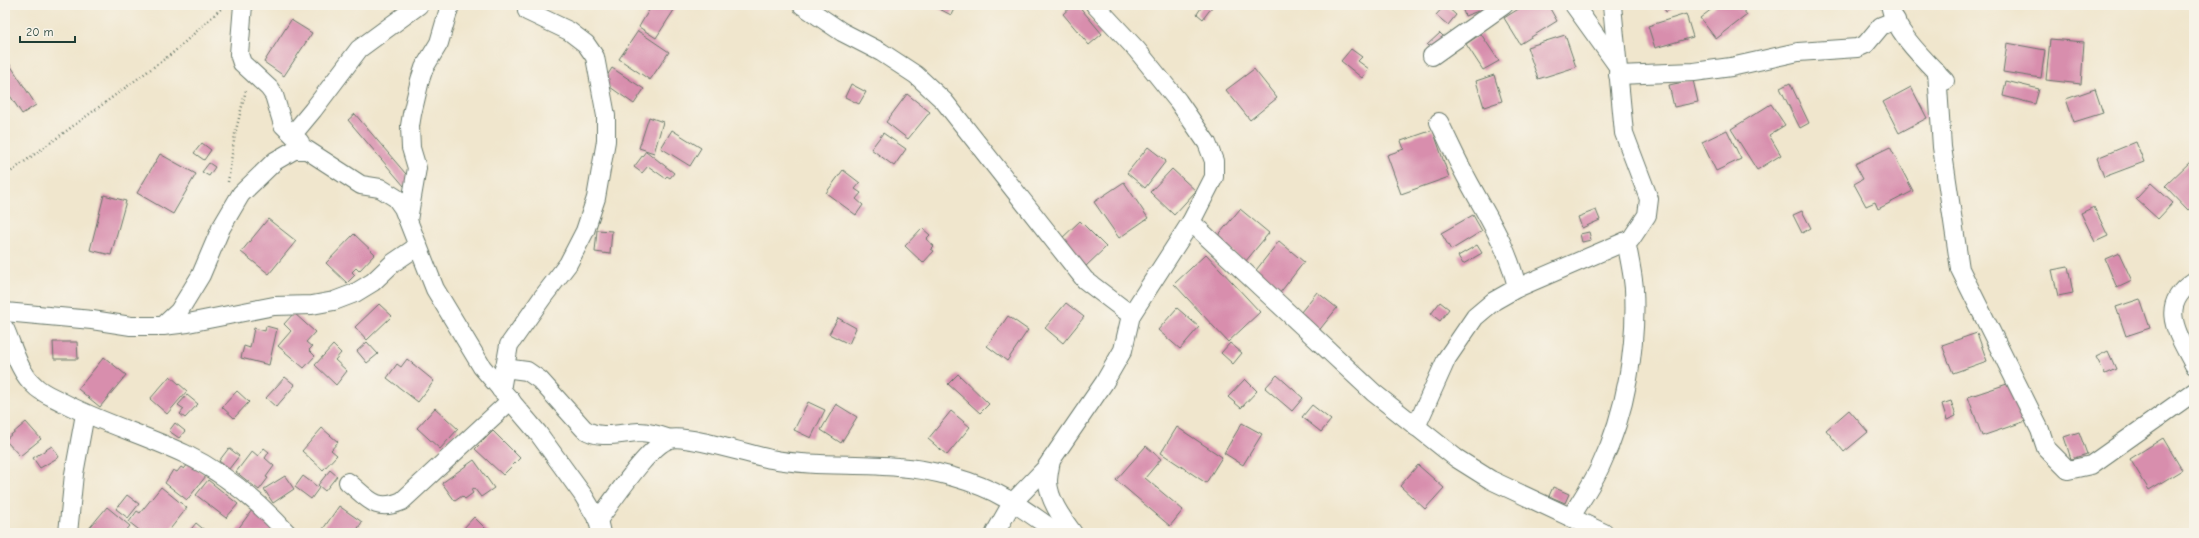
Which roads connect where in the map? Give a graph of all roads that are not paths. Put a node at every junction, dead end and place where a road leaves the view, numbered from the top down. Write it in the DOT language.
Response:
graph roads {
  1 [pos="243,5"];
  2 [pos="419,5"];
  3 [pos="450,5"];
  4 [pos="802,5"];
  5 [pos="1095,5"];
  6 [pos="1504,5"];
  7 [pos="1574,5"];
  8 [pos="1612,5"];
  9 [pos="527,11"];
  10 [pos="1893,12"];
  11 [pos="1432,56"];
  12 [pos="1617,70"];
  13 [pos="1439,122"];
  14 [pos="293,134"];
  15 [pos="307,150"];
  16 [pos="408,220"];
  17 [pos="1191,222"];
  18 [pos="1626,241"];
  19 [pos="418,246"];
  20 [pos="2194,281"];
  21 [pos="1518,288"];
  22 [pos="5,312"];
  23 [pos="1131,315"];
  24 [pos="163,326"];
  25 [pos="5,329"];
  26 [pos="2194,365"];
  27 [pos="504,368"];
  28 [pos="2194,392"];
  29 [pos="506,395"];
  30 [pos="86,414"];
  31 [pos="1416,427"];
  32 [pos="670,439"];
  33 [pos="1052,458"];
  34 [pos="348,482"];
  35 [pos="1012,503"];
  36 [pos="1570,517"];
  37 [pos="600,526"];
  38 [pos="68,533"];
  39 [pos="287,533"];
  40 [pos="995,533"];
  41 [pos="1058,533"];
  42 [pos="1073,533"];
  43 [pos="1604,533"];
  1 -- 14 [label="street"];
  2 -- 14 [label="street"];
  3 -- 16 [label="street"];
  4 -- 23 [label="street"];
  5 -- 17 [label="street"];
  6 -- 11 [label="street"];
  7 -- 12 [label="street"];
  8 -- 12 [label="street"];
  9 -- 27 [label="street"];
  10 -- 12 [label="street"];
  10 -- 28 [label="street"];
  12 -- 18 [label="street"];
  13 -- 21 [label="street"];
  14 -- 15 [label="street"];
  15 -- 16 [label="street"];
  15 -- 24 [label="street"];
  16 -- 19 [label="street"];
  17 -- 23 [label="street"];
  17 -- 31 [label="street"];
  18 -- 21 [label="street"];
  18 -- 36 [label="street"];
  19 -- 24 [label="street"];
  19 -- 29 [label="street"];
  20 -- 26 [label="street"];
  21 -- 31 [label="street"];
  22 -- 24 [label="street"];
  23 -- 33 [label="street"];
  25 -- 30 [label="street"];
  27 -- 29 [label="street"];
  27 -- 32 [label="street"];
  29 -- 34 [label="street"];
  29 -- 37 [label="street"];
  30 -- 38 [label="street"];
  30 -- 39 [label="street"];
  31 -- 36 [label="street"];
  32 -- 35 [label="street"];
  32 -- 37 [label="street"];
  33 -- 35 [label="street"];
  33 -- 42 [label="street"];
  35 -- 40 [label="street"];
  35 -- 41 [label="street"];
  36 -- 43 [label="street"];
}
